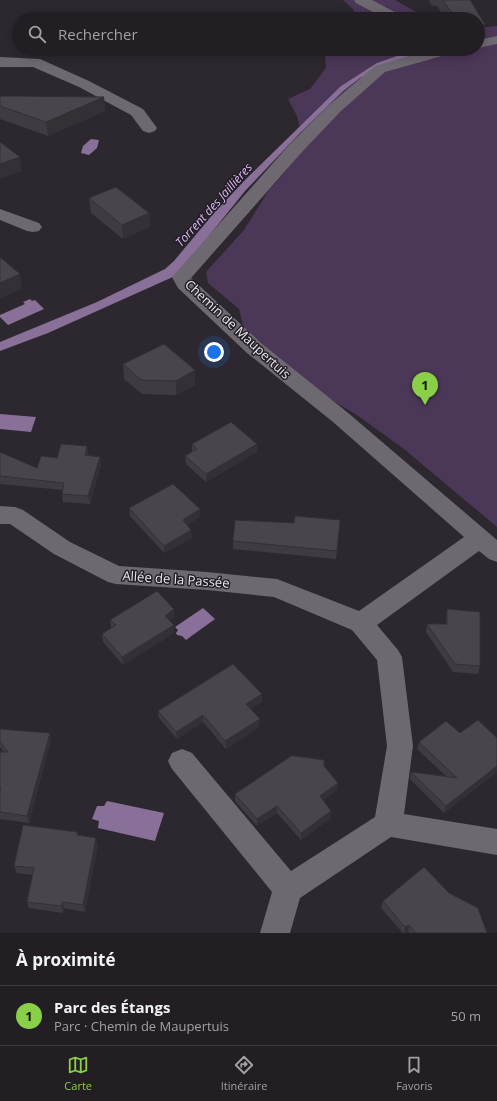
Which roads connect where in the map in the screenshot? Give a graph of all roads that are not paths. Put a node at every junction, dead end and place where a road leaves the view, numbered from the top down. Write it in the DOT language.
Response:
graph roads {
  1 [pos="361,0"];
  2 [pos="384,12"];
  3 [pos="497,40"];
  4 [pos="485,43"];
  5 [pos="426,56"];
  6 [pos="0,62"];
  7 [pos="149,128"];
  8 [pos="0,214"];
  9 [pos="33,227"];
  10 [pos="0,515"];
  11 [pos="489,546"];
  12 [pos="361,623"];
  13 [pos="182,761"];
  14 [pos="388,824"];
  15 [pos="497,842"];
  16 [pos="288,889"];
  17 [pos="276,933"];
  1 -- 2 [label="street"];
  3 -- 4 [label="street"];
  5 -- 11 [label="street, Chemin de Maupertuis"];
  6 -- 7 [label="street"];
  8 -- 9 [label="street"];
  10 -- 12 [label="street, Allée de la Passée"];
  11 -- 12 [label="street"];
  12 -- 14 [label="street, Allée de la Passée"];
  13 -- 16 [label="street"];
  14 -- 15 [label="street"];
  14 -- 16 [label="street"];
  16 -- 17 [label="street"];
}
